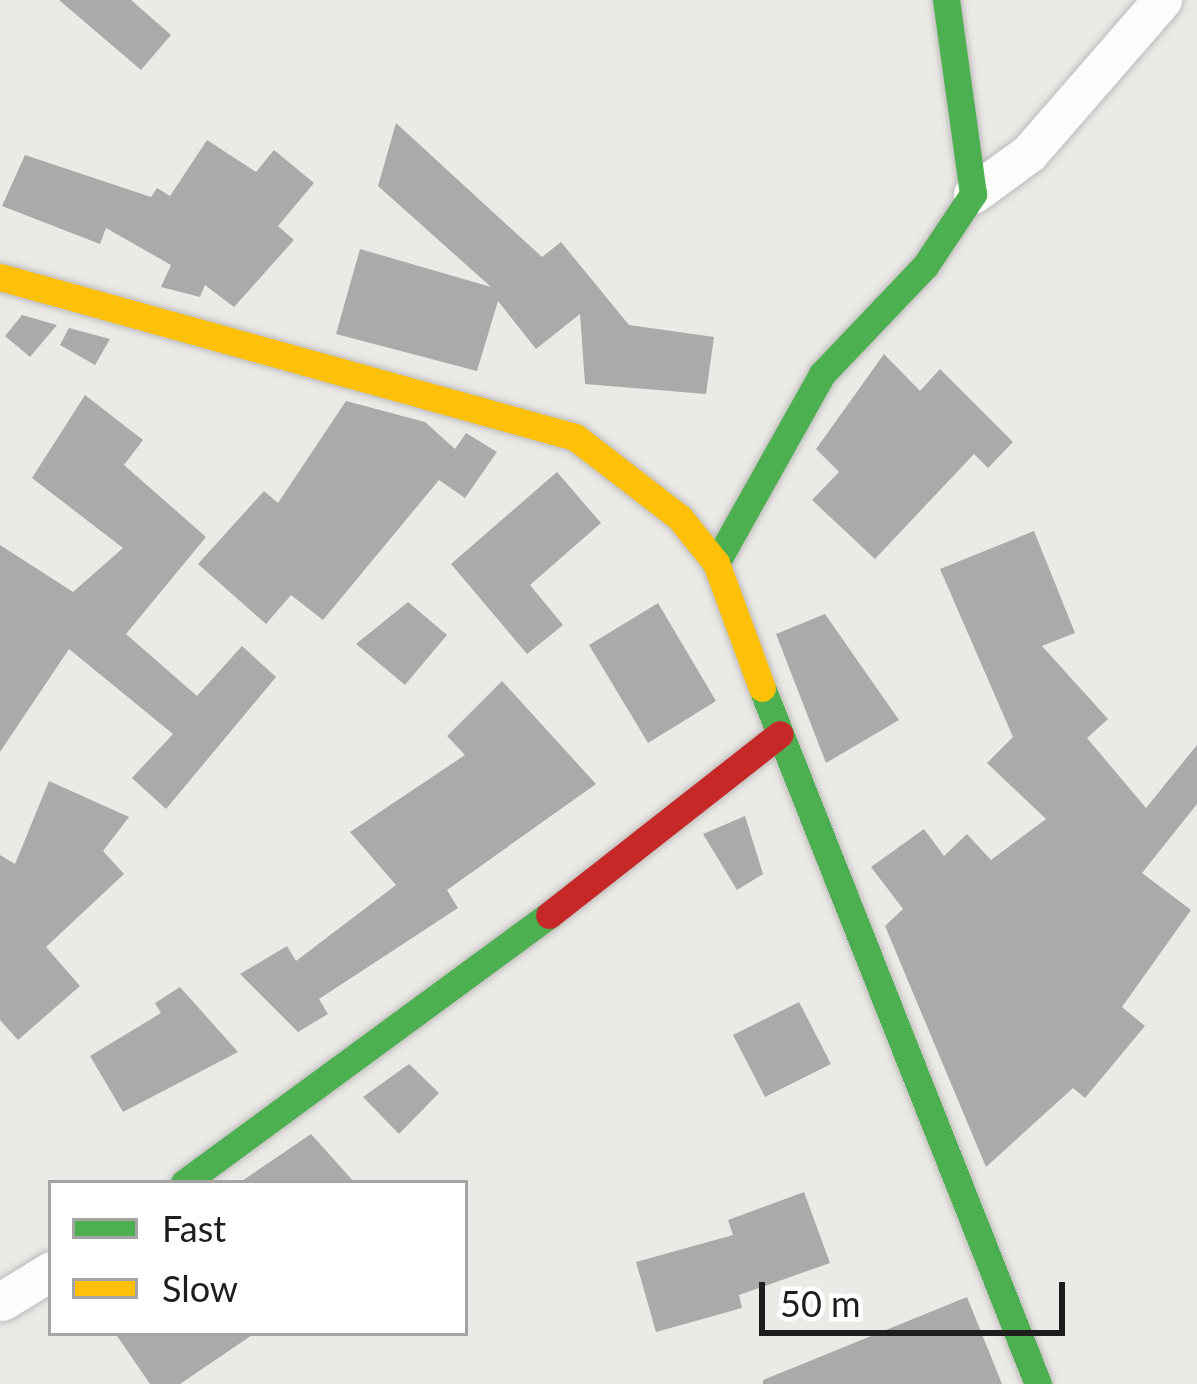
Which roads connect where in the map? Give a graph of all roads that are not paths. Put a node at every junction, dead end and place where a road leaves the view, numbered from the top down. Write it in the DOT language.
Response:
graph roads {
  1 [pos="946,0"];
  2 [pos="1162,0"];
  3 [pos="973,194"];
  4 [pos="0,277"];
  5 [pos="716,563"];
  6 [pos="781,734"];
  7 [pos="188,1180"];
  8 [pos="48,1273"];
  9 [pos="2,1301"];
  10 [pos="1038,1384"];
  1 -- 3 [label="street"];
  2 -- 3 [label="street"];
  3 -- 5 [label="street"];
  4 -- 5 [label="street"];
  5 -- 6 [label="street"];
  6 -- 7 [label="street"];
  6 -- 10 [label="street"];
  8 -- 9 [label="street"];
}
